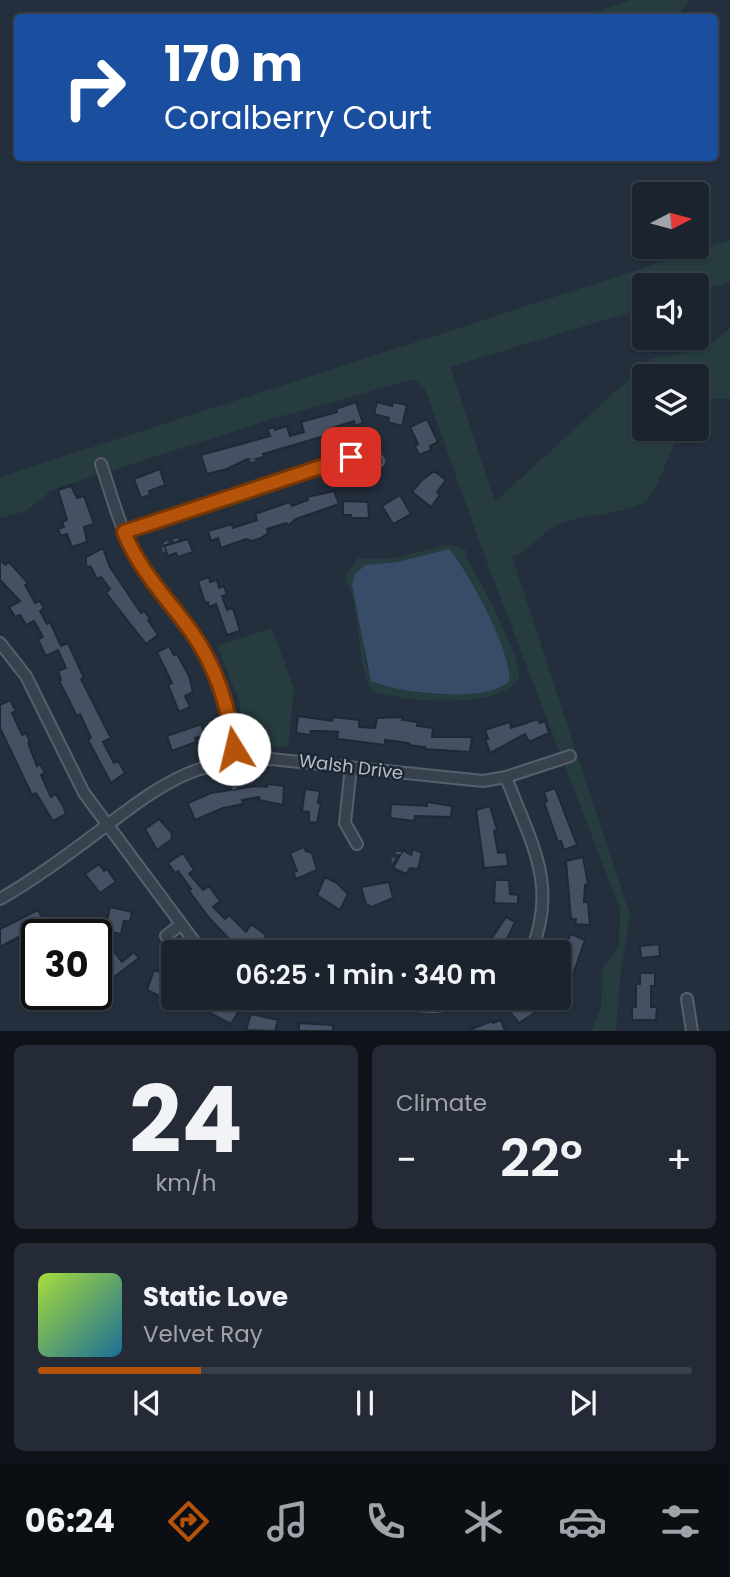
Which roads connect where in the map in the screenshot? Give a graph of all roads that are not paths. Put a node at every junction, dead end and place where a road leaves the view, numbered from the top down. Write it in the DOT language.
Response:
graph roads {
  1 [pos="378,461"];
  2 [pos="101,464"];
  3 [pos="124,532"];
  4 [pos="0,643"];
  5 [pos="570,756"];
  6 [pos="235,761"];
  7 [pos="351,767"];
  8 [pos="506,777"];
  9 [pos="107,825"];
  10 [pos="357,844"];
  11 [pos="0,899"];
  12 [pos="180,925"];
  13 [pos="166,936"];
  14 [pos="192,940"];
  15 [pos="535,940"];
  16 [pos="687,999"];
  17 [pos="692,1031"];
  1 -- 3 [label="street"];
  2 -- 3 [label="street"];
  3 -- 6 [label="street"];
  4 -- 9 [label="street"];
  5 -- 8 [label="street, Walsh Drive"];
  6 -- 7 [label="street, Walsh Drive"];
  6 -- 9 [label="street, Walsh Drive"];
  7 -- 8 [label="street, Walsh Drive"];
  7 -- 10 [label="street"];
  8 -- 15 [label="street"];
  9 -- 11 [label="street, Walsh Drive"];
  9 -- 12 [label="street"];
  12 -- 13 [label="street"];
  12 -- 14 [label="street"];
  16 -- 17 [label="street"];
}
